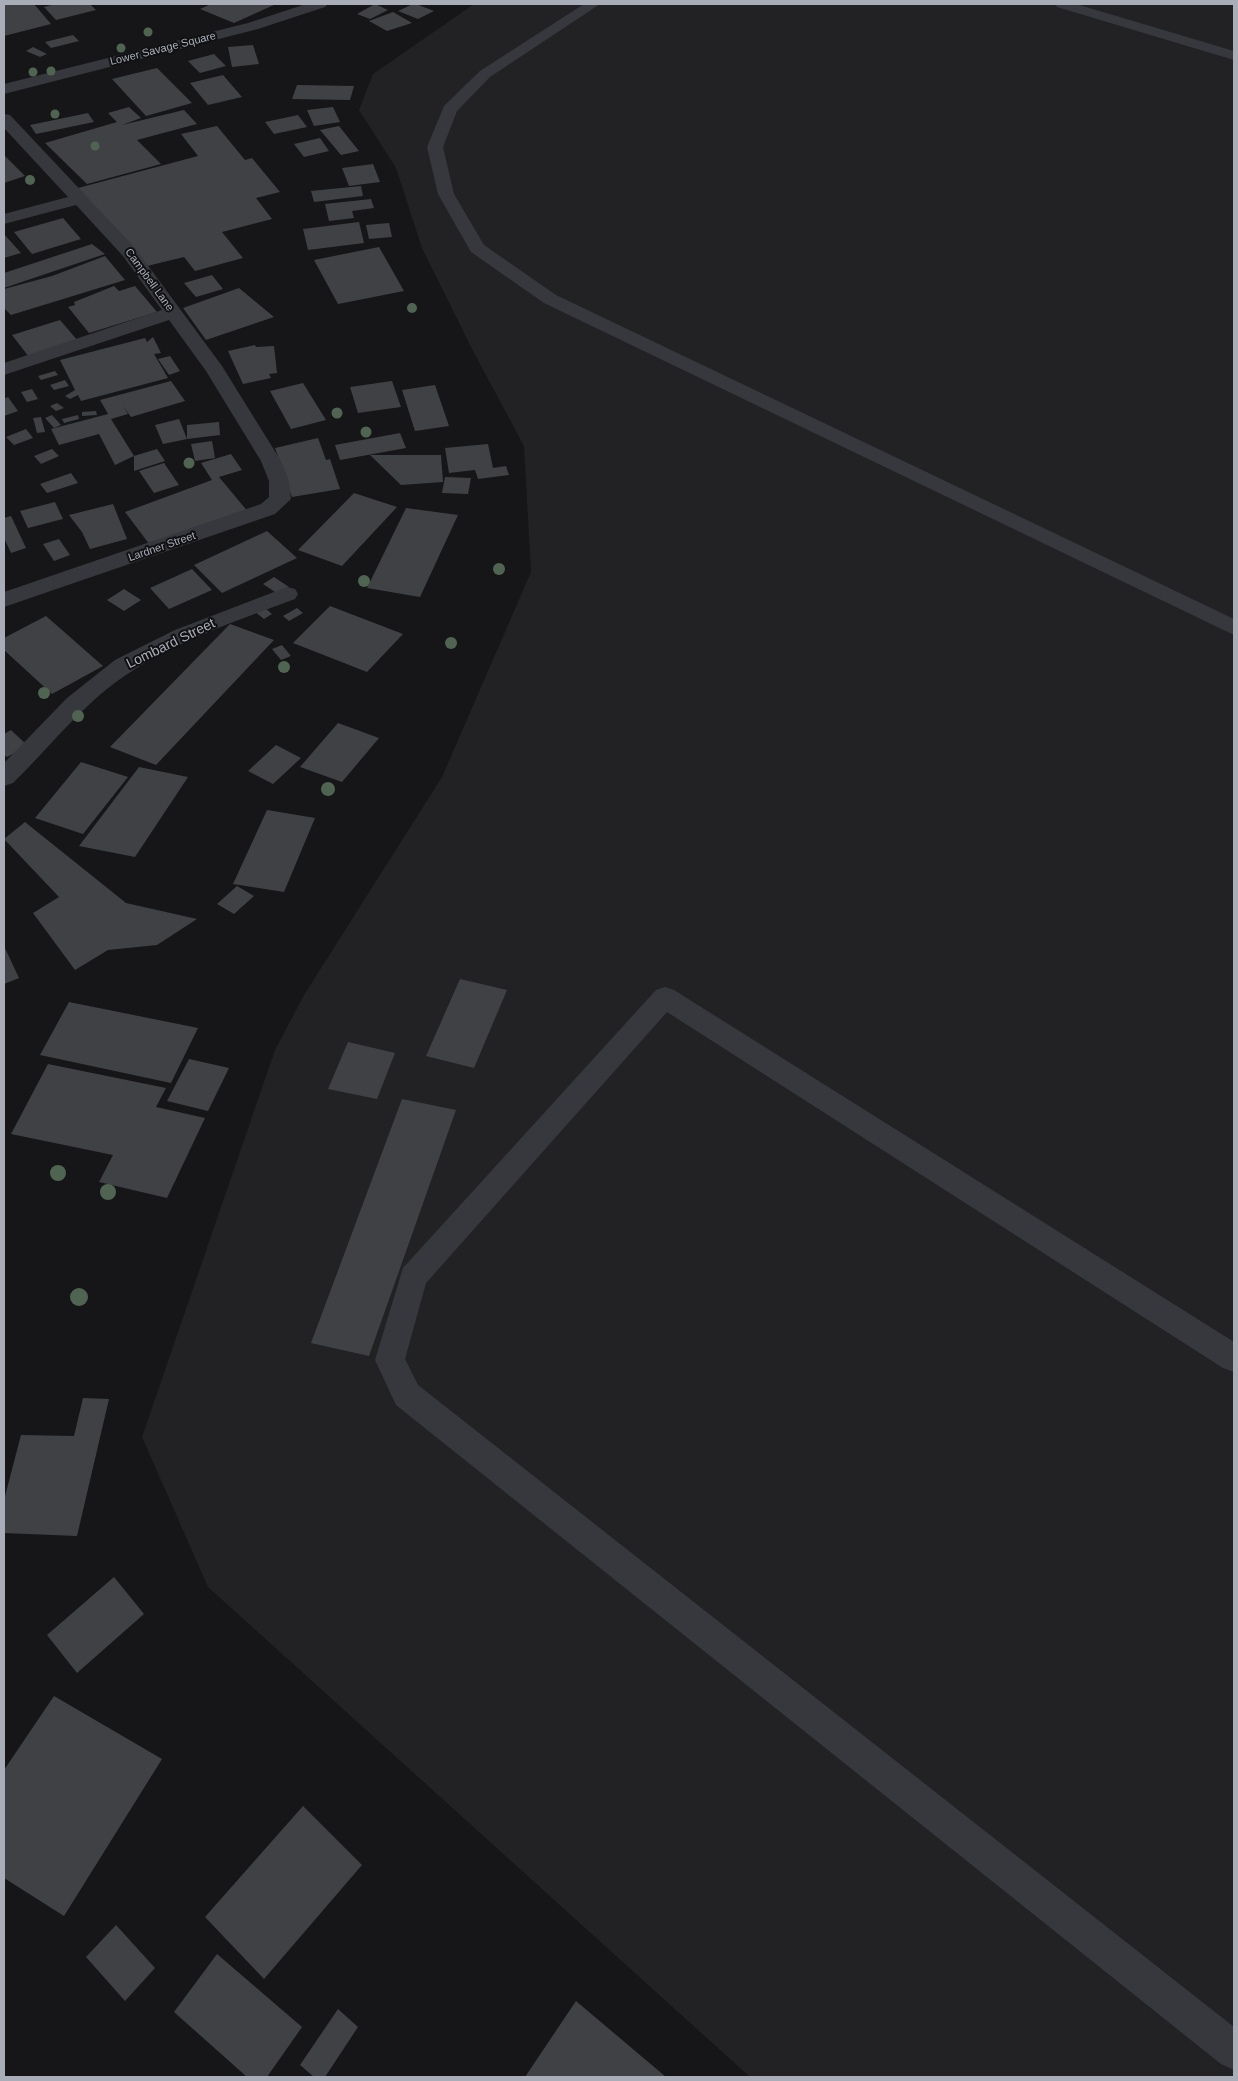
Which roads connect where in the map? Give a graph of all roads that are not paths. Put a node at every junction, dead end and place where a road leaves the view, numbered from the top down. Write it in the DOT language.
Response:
graph roads {
  1 [pos="320,4"];
  2 [pos="593,4"];
  3 [pos="1062,4"];
  4 [pos="1234,56"];
  5 [pos="4,89"];
  6 [pos="4,118"];
  7 [pos="80,199"];
  8 [pos="4,220"];
  9 [pos="173,313"];
  10 [pos="4,369"];
  11 [pos="271,461"];
  12 [pos="287,594"];
  13 [pos="4,600"];
  14 [pos="1234,628"];
  15 [pos="4,777"];
  16 [pos="1234,1358"];
  17 [pos="1234,2050"];
  1 -- 5 [label="street, Lower Savage Square"];
  2 -- 14 [label="lane"];
  3 -- 4 [label="lane"];
  6 -- 7 [label="street, Campbell Lane"];
  7 -- 8 [label="street"];
  7 -- 9 [label="street, Campbell Lane"];
  9 -- 10 [label="street"];
  9 -- 11 [label="street, Campbell Lane"];
  11 -- 13 [label="street, Lardner Street"];
  12 -- 15 [label="street, Lombard Street"];
  16 -- 17 [label="lane"];
}
